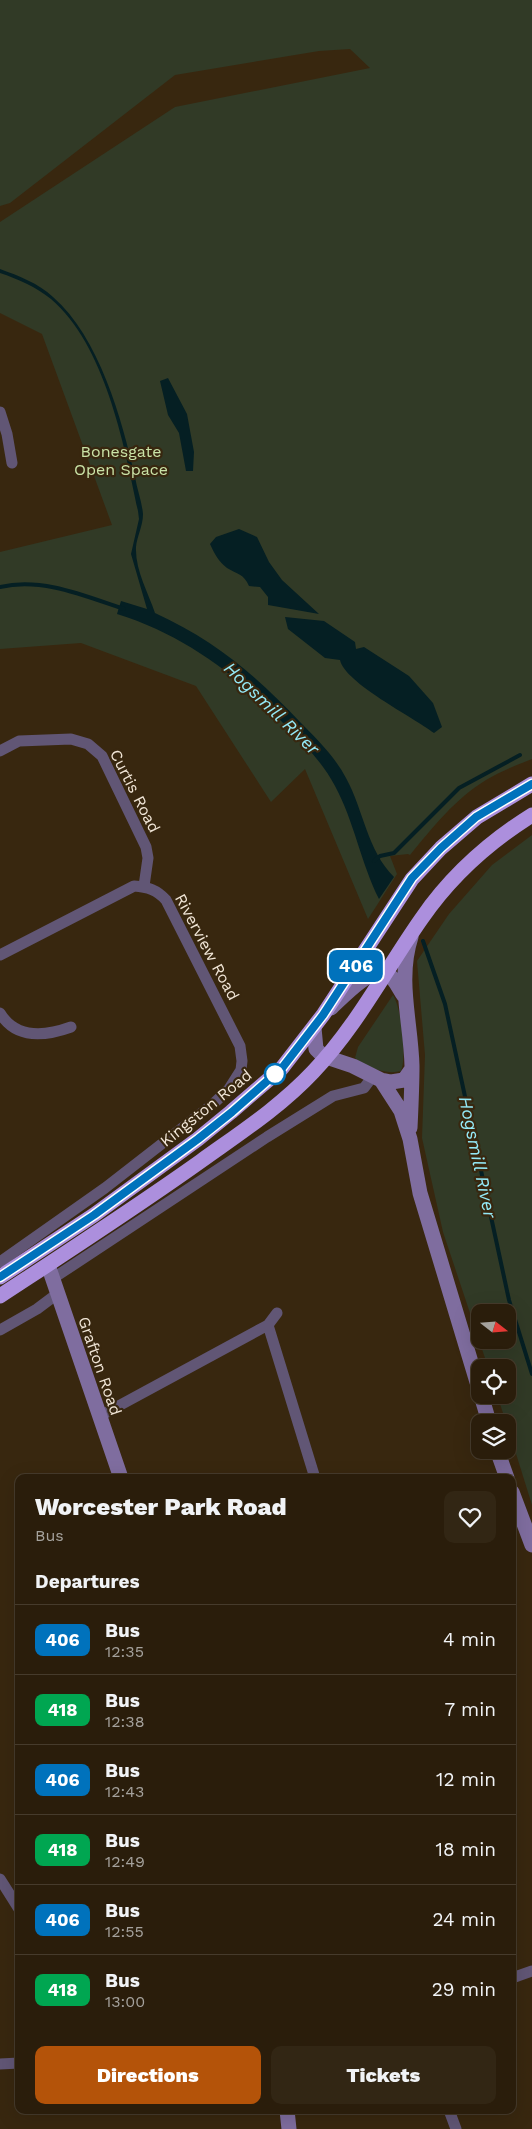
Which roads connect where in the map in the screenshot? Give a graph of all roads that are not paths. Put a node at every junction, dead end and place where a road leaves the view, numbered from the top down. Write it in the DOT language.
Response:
graph roads {
  1 [pos="0,412"];
  2 [pos="12,464"];
  3 [pos="0,750"];
  4 [pos="532,784"];
  5 [pos="532,815"];
  6 [pos="144,886"];
  7 [pos="412,933"];
  8 [pos="0,955"];
  9 [pos="387,974"];
  10 [pos="404,997"];
  11 [pos="0,1013"];
  12 [pos="323,1015"];
  13 [pos="71,1027"];
  14 [pos="314,1028"];
  15 [pos="326,1057"];
  16 [pos="411,1070"];
  17 [pos="377,1078"];
  18 [pos="410,1139"];
  19 [pos="0,1262"];
  20 [pos="50,1272"];
  21 [pos="0,1277"];
  22 [pos="57,1294"];
  23 [pos="0,1296"];
  24 [pos="277,1313"];
  25 [pos="268,1325"];
  26 [pos="0,1330"];
  27 [pos="471,1364"];
  28 [pos="100,1416"];
  29 [pos="500,1459"];
  30 [pos="120,1474"];
  31 [pos="314,1474"];
  32 [pos="506,1474"];
  33 [pos="516,1503"];
  34 [pos="532,1545"];
  35 [pos="0,1879"];
  36 [pos="15,1903"];
  37 [pos="532,1971"];
  38 [pos="516,1977"];
  39 [pos="15,2063"];
  40 [pos="0,2064"];
  41 [pos="287,2114"];
  42 [pos="450,2114"];
  43 [pos="289,2129"];
  44 [pos="456,2129"];
  1 -- 2 [label="street"];
  3 -- 6 [label="street, Curtis Road"];
  4 -- 12 [label="highway, Kingston Road"];
  5 -- 7 [label="highway"];
  6 -- 8 [label="street"];
  6 -- 19 [label="street, Riverview Road"];
  7 -- 9 [label="highway"];
  7 -- 10 [label="main road"];
  9 -- 10 [label="main road"];
  9 -- 12 [label="main road"];
  9 -- 15 [label="highway"];
  10 -- 16 [label="main road"];
  11 -- 13 [label="street"];
  12 -- 14 [label="highway, Kingston Road"];
  14 -- 15 [label="main road"];
  14 -- 21 [label="highway, Kingston Road"];
  15 -- 17 [label="main road"];
  15 -- 20 [label="highway"];
  16 -- 17 [label="main road"];
  16 -- 18 [label="main road"];
  17 -- 18 [label="main road"];
  17 -- 20 [label="street"];
  18 -- 27 [label="main road"];
  20 -- 22 [label="main road, Grafton Road"];
  20 -- 23 [label="highway"];
  22 -- 26 [label="street"];
  22 -- 28 [label="main road, Grafton Road"];
  24 -- 25 [label="street"];
  25 -- 28 [label="street"];
  25 -- 31 [label="street"];
  28 -- 30 [label="main road, Grafton Road"];
  29 -- 32 [label="main road"];
  33 -- 34 [label="main road"];
  35 -- 36 [label="street"];
  37 -- 38 [label="street"];
  39 -- 40 [label="street"];
  41 -- 43 [label="main road"];
  42 -- 44 [label="street"];
}
